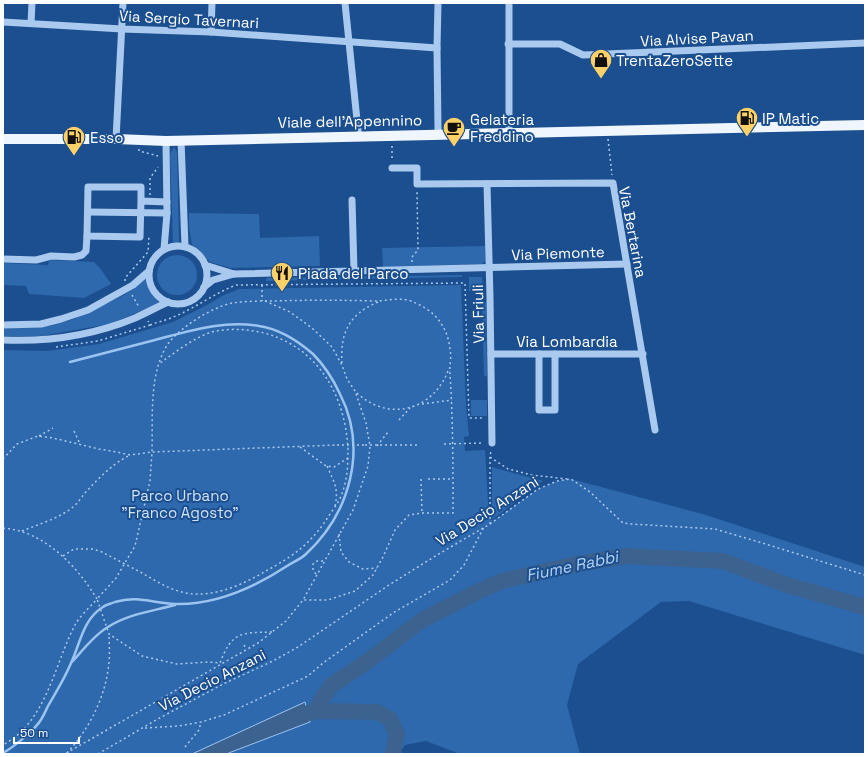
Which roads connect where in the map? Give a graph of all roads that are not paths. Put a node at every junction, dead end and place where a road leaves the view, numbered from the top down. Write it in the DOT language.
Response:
graph roads {
  1 [pos="32,3"];
  2 [pos="123,3"];
  3 [pos="212,3"];
  4 [pos="345,3"];
  5 [pos="438,3"];
  6 [pos="509,3"];
  7 [pos="3,22"];
  8 [pos="31,23"];
  9 [pos="122,30"];
  10 [pos="211,32"];
  11 [pos="349,42"];
  12 [pos="865,43"];
  13 [pos="508,44"];
  14 [pos="437,48"];
  15 [pos="865,125"];
  16 [pos="509,133"];
  17 [pos="437,134"];
  18 [pos="358,136"];
  19 [pos="3,139"];
  20 [pos="116,139"];
  21 [pos="181,140"];
  22 [pos="166,141"];
  23 [pos="392,168"];
  24 [pos="487,184"];
  25 [pos="352,200"];
  26 [pos="141,201"];
  27 [pos="167,202"];
  28 [pos="88,212"];
  29 [pos="167,213"];
  30 [pos="141,214"];
  31 [pos="87,236"];
  32 [pos="185,246"];
  33 [pos="164,249"];
  34 [pos="3,259"];
  35 [pos="627,264"];
  36 [pos="205,265"];
  37 [pos="490,268"];
  38 [pos="149,271"];
  39 [pos="354,271"];
  40 [pos="234,274"];
  41 [pos="204,287"];
  42 [pos="168,302"];
  43 [pos="3,325"];
  44 [pos="3,340"];
  45 [pos="491,354"];
  46 [pos="539,354"];
  47 [pos="555,354"];
  48 [pos="643,354"];
  49 [pos="655,430"];
  50 [pos="492,443"];
  1 -- 8 [label="street"];
  2 -- 9 [label="street"];
  3 -- 10 [label="street"];
  4 -- 11 [label="street"];
  5 -- 14 [label="street"];
  6 -- 13 [label="street"];
  7 -- 8 [label="street, Via Sergio Tavernari"];
  8 -- 9 [label="street, Via Sergio Tavernari"];
  9 -- 10 [label="street, Via Sergio Tavernari"];
  9 -- 20 [label="street"];
  10 -- 11 [label="street, Via Sergio Tavernari"];
  11 -- 14 [label="street, Via Sergio Tavernari"];
  11 -- 18 [label="street"];
  12 -- 13 [label="street, Via Alvise Pavan"];
  13 -- 16 [label="street"];
  14 -- 17 [label="street"];
  15 -- 16 [label="main road, Viale dell'Appennino"];
  16 -- 17 [label="main road, Viale dell'Appennino"];
  17 -- 18 [label="main road, Viale dell'Appennino"];
  18 -- 21 [label="main road, Viale dell'Appennino"];
  19 -- 20 [label="main road, Viale dell'Appennino"];
  20 -- 22 [label="main road, Viale dell'Appennino"];
  21 -- 22 [label="main road, Viale dell'Appennino"];
  21 -- 32 [label="street"];
  22 -- 27 [label="street"];
  23 -- 24 [label="street, Via Bertarina"];
  24 -- 35 [label="street, Via Bertarina"];
  24 -- 37 [label="street, Via Friuli"];
  25 -- 39 [label="street"];
  26 -- 27 [label="street"];
  26 -- 28 [label="street"];
  26 -- 30 [label="street"];
  27 -- 29 [label="street"];
  28 -- 30 [label="street"];
  28 -- 31 [label="street"];
  29 -- 30 [label="street"];
  29 -- 33 [label="street"];
  30 -- 31 [label="street"];
  31 -- 34 [label="street"];
  32 -- 33 [label="street"];
  32 -- 36 [label="street"];
  33 -- 38 [label="street"];
  35 -- 37 [label="street, Via Piemonte"];
  35 -- 48 [label="street, Via Bertarina"];
  36 -- 40 [label="street"];
  36 -- 41 [label="street"];
  37 -- 39 [label="street, Via Piemonte"];
  37 -- 45 [label="street, Via Friuli"];
  38 -- 42 [label="street"];
  38 -- 43 [label="street"];
  39 -- 40 [label="street, Via Piemonte"];
  40 -- 41 [label="street"];
  41 -- 42 [label="street"];
  42 -- 44 [label="street"];
  45 -- 46 [label="street, Via Lombardia"];
  45 -- 50 [label="street, Via Friuli"];
  46 -- 47 [label="street, Via Lombardia"];
  46 -- 47 [label="street"];
  47 -- 48 [label="street, Via Lombardia"];
  48 -- 49 [label="street, Via Bertarina"];
}
